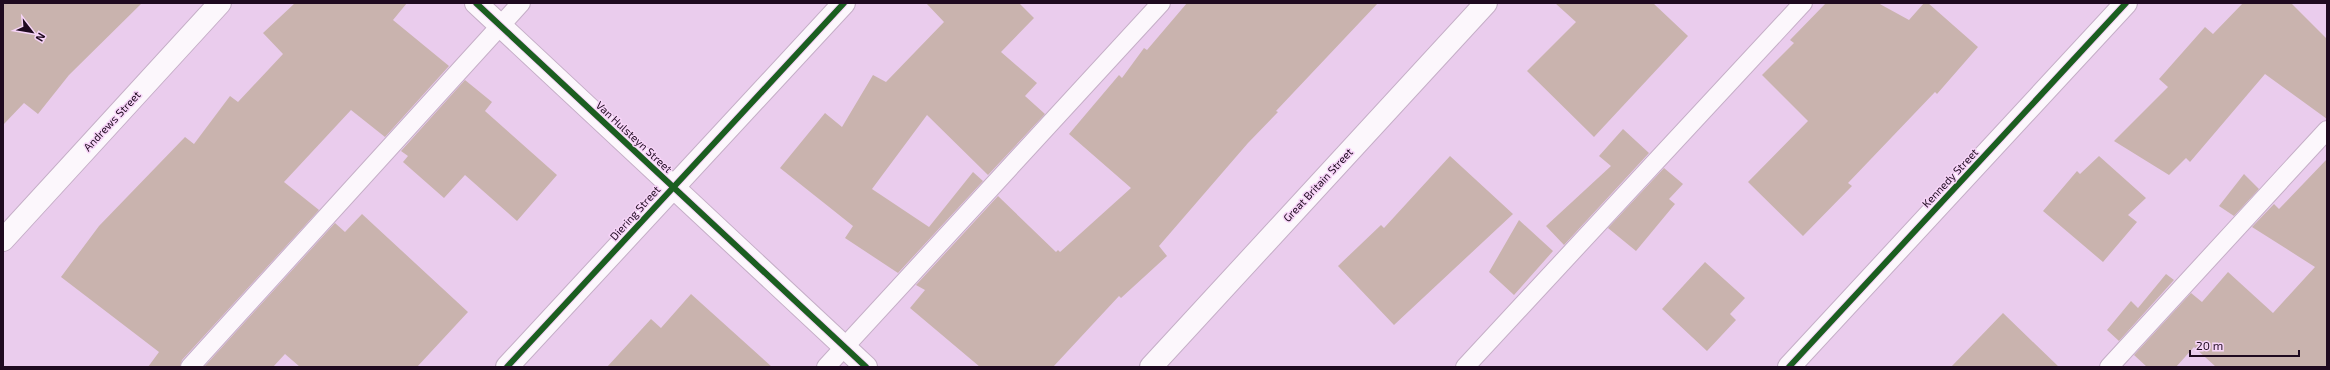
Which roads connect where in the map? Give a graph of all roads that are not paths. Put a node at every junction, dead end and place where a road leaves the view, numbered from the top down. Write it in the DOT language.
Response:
graph roads {
  1 [pos="220,3"];
  2 [pos="476,3"];
  3 [pos="521,3"];
  4 [pos="844,3"];
  5 [pos="1161,3"];
  6 [pos="1486,3"];
  7 [pos="1803,3"];
  8 [pos="2126,3"];
  9 [pos="500,25"];
  10 [pos="2327,130"];
  11 [pos="672,187"];
  12 [pos="3,240"];
  13 [pos="844,347"];
  14 [pos="190,367"];
  15 [pos="507,367"];
  16 [pos="826,367"];
  17 [pos="866,367"];
  18 [pos="1151,367"];
  19 [pos="1465,367"];
  20 [pos="1789,367"];
  21 [pos="2109,367"];
  1 -- 12 [label="street, Andrews Street"];
  2 -- 9 [label="street, Van Hulsteyn Street"];
  3 -- 9 [label="lane"];
  4 -- 11 [label="street, Diering Street"];
  5 -- 13 [label="lane"];
  6 -- 18 [label="street, Great Britain Street"];
  7 -- 19 [label="lane"];
  8 -- 20 [label="street, Kennedy Street"];
  9 -- 11 [label="street, Van Hulsteyn Street"];
  9 -- 14 [label="lane"];
  10 -- 21 [label="lane"];
  11 -- 13 [label="street, Van Hulsteyn Street"];
  11 -- 15 [label="street, Diering Street"];
  13 -- 16 [label="lane"];
  13 -- 17 [label="street, Van Hulsteyn Street"];
}
